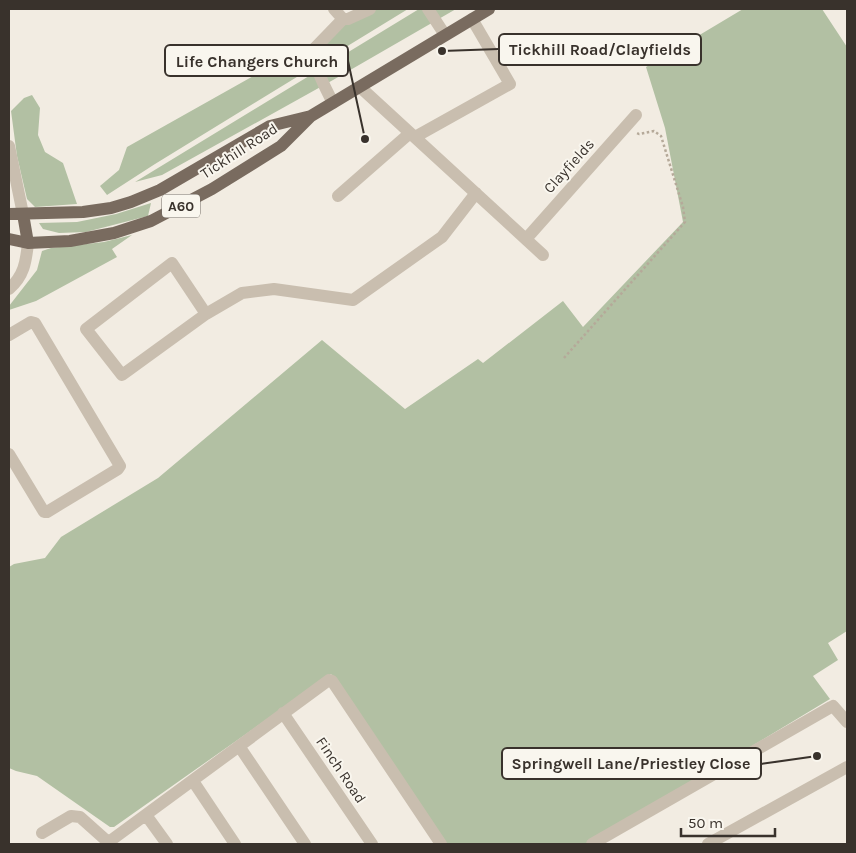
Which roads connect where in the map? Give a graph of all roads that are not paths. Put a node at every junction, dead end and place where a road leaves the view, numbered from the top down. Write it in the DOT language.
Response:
graph roads {
  1 [pos="334,9"];
  2 [pos="370,9"];
  3 [pos="428,9"];
  4 [pos="489,9"];
  5 [pos="472,18"];
  6 [pos="343,19"];
  7 [pos="445,35"];
  8 [pos="360,87"];
  9 [pos="333,103"];
  10 [pos="636,115"];
  11 [pos="311,116"];
  12 [pos="413,135"];
  13 [pos="9,146"];
  14 [pos="476,193"];
  15 [pos="338,196"];
  16 [pos="9,214"];
  17 [pos="23,214"];
  18 [pos="9,239"];
  19 [pos="526,239"];
  20 [pos="28,243"];
  21 [pos="543,255"];
  22 [pos="9,289"];
  23 [pos="206,314"];
  24 [pos="9,335"];
  25 [pos="9,454"];
  26 [pos="283,713"];
  27 [pos="847,722"];
  28 [pos="239,746"];
  29 [pos="847,767"];
  30 [pos="193,781"];
  31 [pos="146,815"];
  32 [pos="42,832"];
  33 [pos="107,843"];
  34 [pos="167,844"];
  35 [pos="235,844"];
  36 [pos="305,844"];
  37 [pos="372,844"];
  38 [pos="441,844"];
  39 [pos="592,844"];
  40 [pos="708,844"];
  1 -- 6 [label="street"];
  2 -- 6 [label="street"];
  3 -- 7 [label="street"];
  4 -- 5 [label="main road, Tickhill Road / A60"];
  5 -- 7 [label="main road, Tickhill Road / A60"];
  5 -- 12 [label="street"];
  6 -- 9 [label="street"];
  7 -- 8 [label="main road, Tickhill Road / A60"];
  8 -- 9 [label="main road, Tickhill Road / A60"];
  8 -- 12 [label="street"];
  9 -- 11 [label="main road, Tickhill Road / A60"];
  10 -- 19 [label="street, Clayfields"];
  11 -- 17 [label="main road, Tickhill Road / A60"];
  11 -- 20 [label="main road, Tickhill Road / A60"];
  12 -- 14 [label="street"];
  12 -- 15 [label="street"];
  13 -- 17 [label="street"];
  14 -- 19 [label="street"];
  14 -- 23 [label="street"];
  16 -- 17 [label="main road, A60"];
  17 -- 20 [label="main road"];
  18 -- 20 [label="main road, A60"];
  19 -- 21 [label="street"];
  20 -- 22 [label="street"];
  23 -- 23 [label="street"];
  24 -- 25 [label="street"];
  26 -- 28 [label="street"];
  26 -- 37 [label="street, Finch Road"];
  26 -- 38 [label="street"];
  27 -- 39 [label="street"];
  28 -- 30 [label="street"];
  28 -- 36 [label="street"];
  29 -- 40 [label="street"];
  30 -- 31 [label="street"];
  30 -- 35 [label="street"];
  31 -- 33 [label="street"];
  31 -- 34 [label="street"];
  32 -- 33 [label="street"];
}
